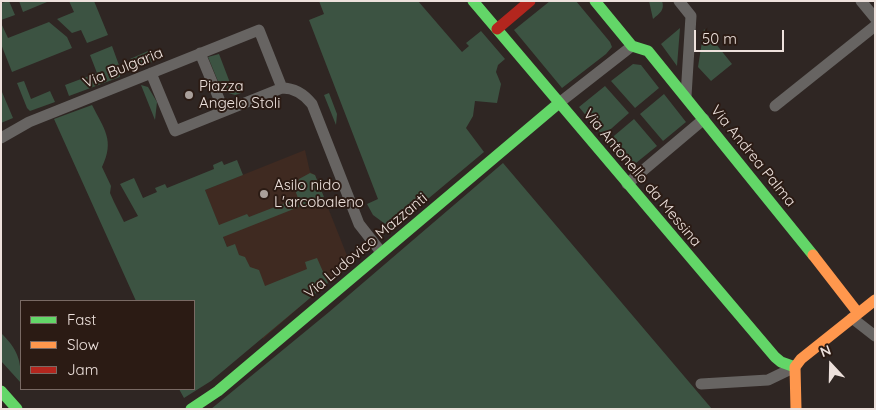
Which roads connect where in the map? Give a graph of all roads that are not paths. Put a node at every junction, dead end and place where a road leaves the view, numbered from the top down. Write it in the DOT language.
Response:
graph roads {
  1 [pos="473,1"];
  2 [pos="530,1"];
  3 [pos="595,1"];
  4 [pos="678,1"];
  5 [pos="861,1"];
  6 [pos="875,18"];
  7 [pos="875,26"];
  8 [pos="496,29"];
  9 [pos="632,46"];
  10 [pos="200,53"];
  11 [pos="152,73"];
  12 [pos="282,88"];
  13 [pos="686,96"];
  14 [pos="559,103"];
  15 [pos="775,106"];
  16 [pos="224,111"];
  17 [pos="704,119"];
  18 [pos="1,138"];
  19 [pos="627,184"];
  20 [pos="381,252"];
  21 [pos="875,300"];
  22 [pos="855,315"];
  23 [pos="875,336"];
  24 [pos="795,367"];
  25 [pos="700,384"];
  26 [pos="1,390"];
  27 [pos="17,409"];
  28 [pos="191,409"];
  29 [pos="796,409"];
  1 -- 8 [label="street, Via Antonello da Messina"];
  2 -- 8 [label="street"];
  3 -- 9 [label="street"];
  4 -- 13 [label="street"];
  5 -- 6 [label="street"];
  7 -- 15 [label="street"];
  8 -- 14 [label="street, Via Antonello da Messina"];
  9 -- 13 [label="street, Via Andrea Palma"];
  9 -- 14 [label="street"];
  10 -- 11 [label="street, Via Bulgaria"];
  10 -- 12 [label="street, Via Bulgaria"];
  10 -- 16 [label="street"];
  11 -- 16 [label="street"];
  11 -- 18 [label="street, Via Bulgaria"];
  12 -- 16 [label="street"];
  12 -- 20 [label="street"];
  13 -- 17 [label="street, Via Andrea Palma"];
  14 -- 19 [label="street, Via Antonello da Messina"];
  14 -- 20 [label="street, Via Ludovico Mazzanti"];
  17 -- 19 [label="street"];
  17 -- 22 [label="street, Via Andrea Palma"];
  19 -- 24 [label="street, Via Antonello da Messina"];
  20 -- 28 [label="street, Via Ludovico Mazzanti"];
  21 -- 22 [label="street"];
  22 -- 23 [label="street"];
  22 -- 24 [label="street"];
  24 -- 25 [label="street"];
  24 -- 29 [label="street"];
  26 -- 27 [label="street"];
}
